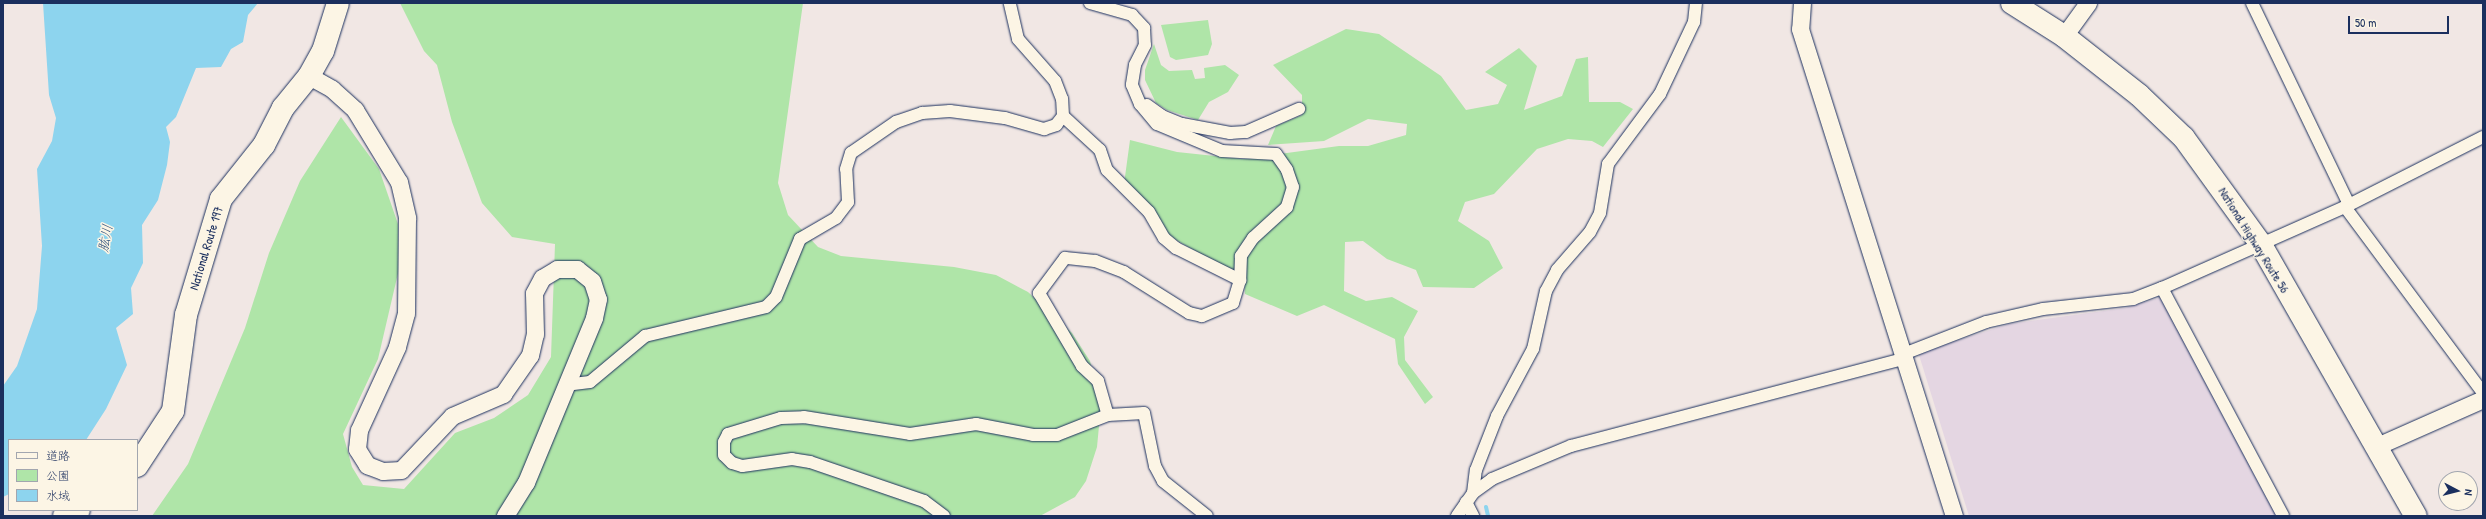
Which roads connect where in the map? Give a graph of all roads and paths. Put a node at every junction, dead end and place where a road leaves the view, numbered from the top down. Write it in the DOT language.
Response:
graph roads {
  1 [pos="338,3"];
  2 [pos="1010,3"];
  3 [pos="1090,3"];
  4 [pos="1696,3"];
  5 [pos="1802,3"];
  6 [pos="2012,3"];
  7 [pos="2088,3"];
  8 [pos="2252,3"];
  9 [pos="2064,36"];
  10 [pos="309,76"];
  11 [pos="1132,85"];
  12 [pos="1298,109"];
  13 [pos="1063,116"];
  14 [pos="2483,137"];
  15 [pos="2347,206"];
  16 [pos="2260,243"];
  17 [pos="1240,280"];
  18 [pos="2162,288"];
  19 [pos="1902,357"];
  20 [pos="565,385"];
  21 [pos="2483,393"];
  22 [pos="2483,399"];
  23 [pos="1108,415"];
  24 [pos="2377,446"];
  25 [pos="138,464"];
  26 [pos="1470,497"];
  27 [pos="76,511"];
  28 [pos="64,516"];
  29 [pos="505,516"];
  30 [pos="944,516"];
  31 [pos="1208,516"];
  32 [pos="1457,516"];
  33 [pos="1473,516"];
  34 [pos="1954,516"];
  35 [pos="2283,516"];
  36 [pos="2416,516"];
  1 -- 10 [label="highway, National Route 197"];
  2 -- 13 [label="street"];
  3 -- 11 [label="street"];
  4 -- 26 [label="street"];
  5 -- 19 [label="street"];
  6 -- 9 [label="highway, National Highway Route 56"];
  7 -- 9 [label="street"];
  8 -- 15 [label="street"];
  9 -- 16 [label="highway, National Highway Route 56"];
  10 -- 20 [label="street"];
  10 -- 25 [label="highway, National Route 197"];
  11 -- 12 [label="street"];
  11 -- 17 [label="street"];
  13 -- 17 [label="street"];
  13 -- 20 [label="street"];
  14 -- 15 [label="street"];
  15 -- 16 [label="street"];
  15 -- 21 [label="street"];
  16 -- 18 [label="street"];
  16 -- 24 [label="highway, National Highway Route 56"];
  17 -- 23 [label="street"];
  18 -- 19 [label="street"];
  18 -- 35 [label="street"];
  19 -- 26 [label="street"];
  19 -- 34 [label="street"];
  20 -- 29 [label="street"];
  22 -- 24 [label="street"];
  23 -- 30 [label="street"];
  23 -- 31 [label="street"];
  24 -- 36 [label="highway, National Highway Route 56"];
  26 -- 32 [label="street"];
  26 -- 33 [label="street"];
  27 -- 28 [label="highway"];
}
